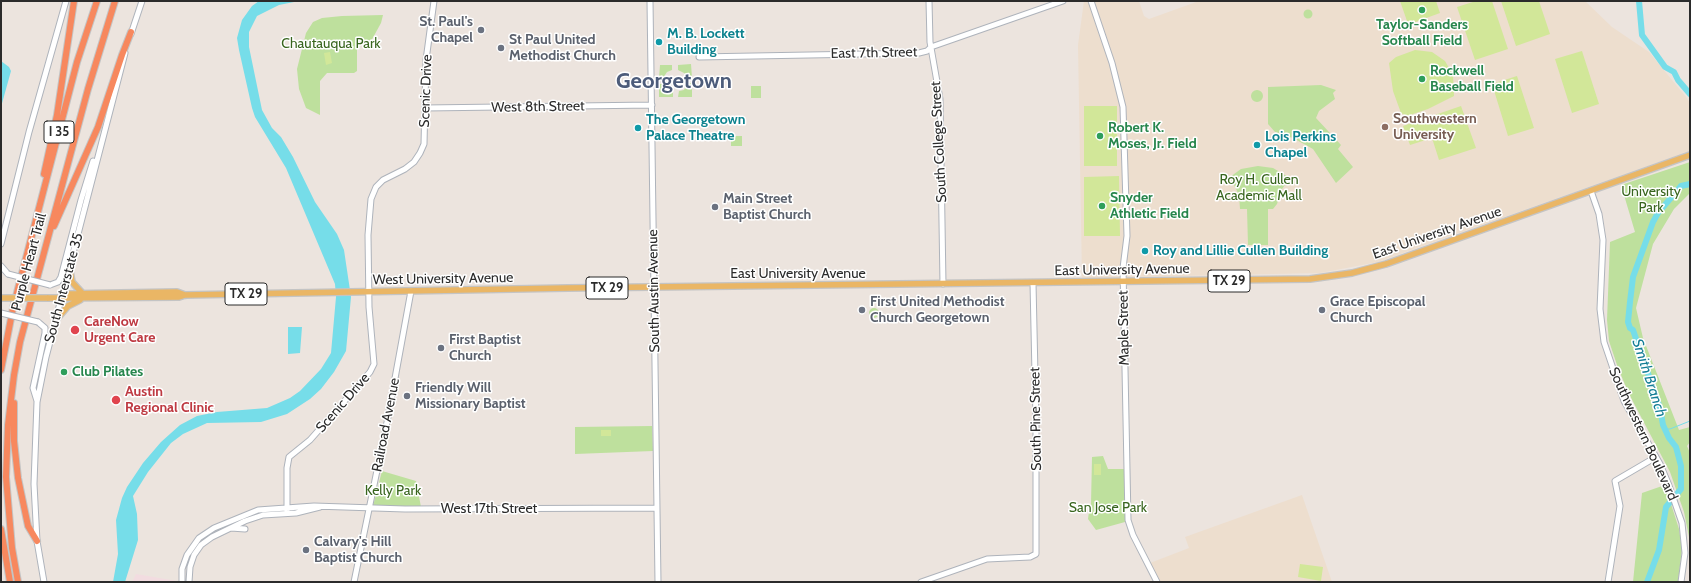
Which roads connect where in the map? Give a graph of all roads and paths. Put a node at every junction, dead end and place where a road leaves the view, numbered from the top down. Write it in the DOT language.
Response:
graph roads {
  1 [pos="66,1"];
  2 [pos="74,1"];
  3 [pos="97,1"];
  4 [pos="115,1"];
  5 [pos="142,1"];
  6 [pos="434,1"];
  7 [pos="650,1"];
  8 [pos="929,1"];
  9 [pos="1063,1"];
  10 [pos="1091,1"];
  11 [pos="131,32"];
  12 [pos="931,47"];
  13 [pos="699,57"];
  14 [pos="652,105"];
  15 [pos="425,108"];
  16 [pos="102,138"];
  17 [pos="1690,155"];
  18 [pos="1591,191"];
  19 [pos="48,238"];
  20 [pos="1,244"];
  21 [pos="25,263"];
  22 [pos="1,266"];
  23 [pos="69,266"];
  24 [pos="1123,282"];
  25 [pos="1033,283"];
  26 [pos="944,284"];
  27 [pos="654,287"];
  28 [pos="702,287"];
  29 [pos="411,291"];
  30 [pos="369,292"];
  31 [pos="83,296"];
  32 [pos="1,298"];
  33 [pos="61,298"];
  34 [pos="1,313"];
  35 [pos="55,320"];
  36 [pos="20,342"];
  37 [pos="1,370"];
  38 [pos="37,402"];
  39 [pos="1656,457"];
  40 [pos="370,508"];
  41 [pos="657,508"];
  42 [pos="287,510"];
  43 [pos="228,528"];
  44 [pos="245,529"];
  45 [pos="1,530"];
  46 [pos="37,541"];
  47 [pos="1687,553"];
  48 [pos="10,582"];
  49 [pos="18,582"];
  50 [pos="44,582"];
  51 [pos="182,582"];
  52 [pos="189,582"];
  53 [pos="354,582"];
  54 [pos="658,582"];
  55 [pos="921,582"];
  56 [pos="1157,582"];
  57 [pos="1608,582"];
  58 [pos="1681,582"];
  1 -- 20 [label="street"];
  2 -- 21 [label="highway"];
  3 -- 21 [label="highway, Purple Heart Trail / I 35"];
  4 -- 19 [label="highway, Purple Heart Trail / I 35"];
  5 -- 11 [label="street, South Interstate 35"];
  6 -- 15 [label="street, Scenic Drive"];
  7 -- 14 [label="street, South Austin Avenue"];
  8 -- 12 [label="street, South College Street"];
  9 -- 12 [label="street, East 7th Street"];
  10 -- 24 [label="street, Maple Street"];
  11 -- 16 [label="street, South Interstate 35"];
  11 -- 19 [label="highway"];
  12 -- 13 [label="street, East 7th Street"];
  12 -- 26 [label="street, South College Street"];
  14 -- 15 [label="street, West 8th Street"];
  14 -- 27 [label="street, South Austin Avenue"];
  15 -- 30 [label="street, Scenic Drive"];
  16 -- 22 [label="street, bridge"];
  16 -- 23 [label="street, South Interstate 35"];
  17 -- 18 [label="main road, East University Avenue / TX 29"];
  18 -- 24 [label="main road, East University Avenue / TX 29"];
  18 -- 39 [label="street, Southwestern Boulevard"];
  19 -- 36 [label="highway, Purple Heart Trail / I 35"];
  21 -- 37 [label="highway, Purple Heart Trail / I 35"];
  23 -- 31 [label="main road"];
  23 -- 33 [label="street, South Interstate 35"];
  24 -- 25 [label="main road, East University Avenue / TX 29"];
  24 -- 56 [label="street, Maple Street"];
  25 -- 26 [label="main road, East University Avenue / TX 29"];
  25 -- 55 [label="street, South Pine Street"];
  26 -- 28 [label="main road, East University Avenue / TX 29"];
  27 -- 28 [label="main road, West University Avenue / TX 29"];
  27 -- 29 [label="main road, West University Avenue / TX 29"];
  27 -- 41 [label="street, South Austin Avenue"];
  29 -- 30 [label="main road, West University Avenue / TX 29"];
  29 -- 40 [label="street, Railroad Avenue"];
  30 -- 31 [label="main road, West University Avenue / TX 29"];
  30 -- 42 [label="street, Scenic Drive"];
  31 -- 33 [label="main road, West University Avenue / TX 29"];
  31 -- 35 [label="main road"];
  32 -- 33 [label="main road, West University Avenue / TX 29, bridge"];
  33 -- 35 [label="street, South Interstate 35"];
  34 -- 38 [label="street, bridge"];
  35 -- 38 [label="street, South Interstate 35"];
  36 -- 46 [label="highway"];
  36 -- 49 [label="highway, Purple Heart Trail / I 35"];
  38 -- 46 [label="street, South Interstate 35"];
  39 -- 47 [label="street, Southwestern Boulevard"];
  39 -- 57 [label="street"];
  40 -- 41 [label="street, West 17th Street"];
  40 -- 42 [label="street, West 17th Street"];
  40 -- 53 [label="street, Railroad Avenue"];
  41 -- 54 [label="street, South Austin Avenue"];
  42 -- 43 [label="street"];
  42 -- 51 [label="street"];
  43 -- 44 [label="street"];
  43 -- 52 [label="street"];
  45 -- 48 [label="highway"];
  46 -- 50 [label="street, South Interstate 35"];
  47 -- 58 [label="street, Southwestern Boulevard"];
}
